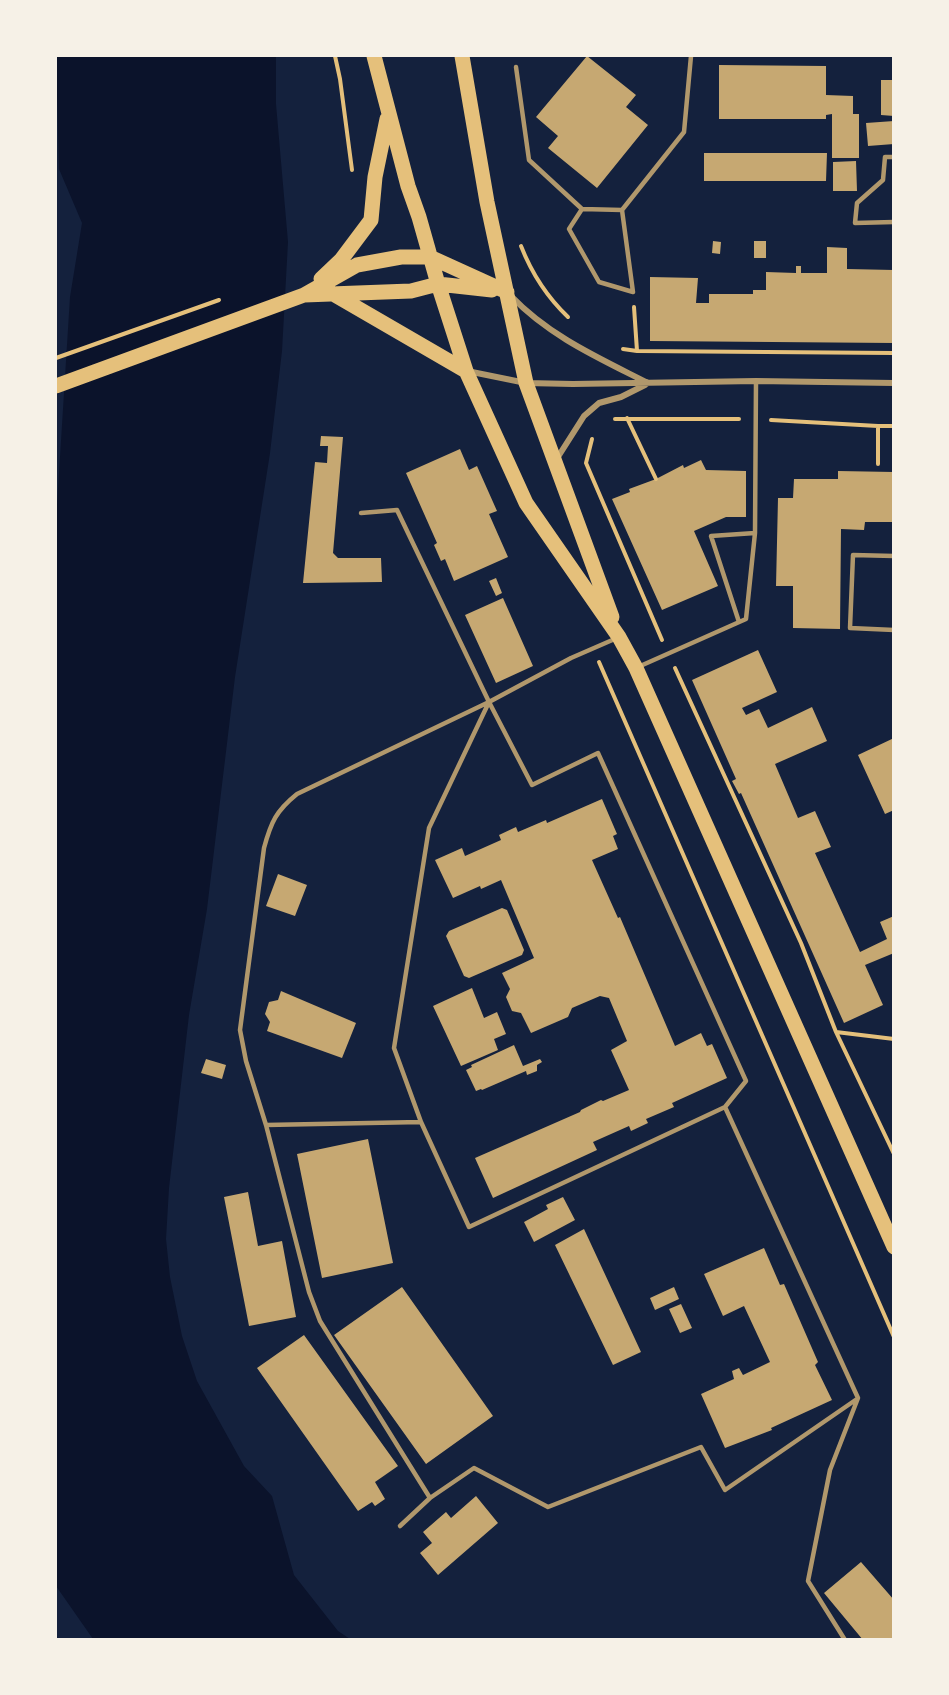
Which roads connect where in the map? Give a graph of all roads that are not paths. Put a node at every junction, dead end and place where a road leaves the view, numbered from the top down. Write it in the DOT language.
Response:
graph roads {
  1 [pos="374,56"];
  2 [pos="462,56"];
  3 [pos="691,56"];
  4 [pos="516,67"];
  5 [pos="388,114"];
  6 [pos="894,157"];
  7 [pos="582,209"];
  8 [pos="621,210"];
  9 [pos="894,222"];
  10 [pos="430,257"];
  11 [pos="438,284"];
  12 [pos="507,292"];
  13 [pos="304,295"];
  14 [pos="335,296"];
  15 [pos="466,371"];
  16 [pos="756,381"];
  17 [pos="526,382"];
  18 [pos="648,383"];
  19 [pos="894,383"];
  20 [pos="56,386"];
  21 [pos="555,462"];
  22 [pos="361,513"];
  23 [pos="755,533"];
  24 [pos="894,556"];
  25 [pos="739,622"];
  26 [pos="894,630"];
  27 [pos="619,637"];
  28 [pos="636,669"];
  29 [pos="489,702"];
  30 [pos="725,1107"];
  31 [pos="421,1122"];
  32 [pos="266,1125"];
  33 [pos="894,1247"];
  34 [pos="858,1398"];
  35 [pos="430,1498"];
  36 [pos="400,1526"];
  37 [pos="844,1640"];
  1 -- 5 [label="main road"];
  2 -- 12 [label="main road"];
  3 -- 8 [label="lane"];
  4 -- 7 [label="lane"];
  5 -- 10 [label="main road"];
  5 -- 13 [label="main road"];
  6 -- 9 [label="lane"];
  7 -- 8 [label="lane"];
  7 -- 8 [label="lane"];
  10 -- 11 [label="main road"];
  10 -- 12 [label="main road"];
  10 -- 13 [label="main road"];
  11 -- 12 [label="main road"];
  11 -- 14 [label="main road"];
  11 -- 15 [label="main road"];
  12 -- 17 [label="main road"];
  12 -- 18 [label="street"];
  13 -- 14 [label="main road"];
  13 -- 20 [label="main road"];
  14 -- 15 [label="main road"];
  15 -- 17 [label="street"];
  15 -- 27 [label="main road"];
  16 -- 18 [label="street"];
  16 -- 19 [label="street"];
  16 -- 23 [label="lane"];
  17 -- 18 [label="street"];
  17 -- 21 [label="main road"];
  18 -- 21 [label="street"];
  21 -- 27 [label="main road"];
  22 -- 29 [label="lane"];
  23 -- 25 [label="lane"];
  23 -- 25 [label="lane"];
  24 -- 26 [label="lane"];
  25 -- 28 [label="lane"];
  27 -- 28 [label="main road"];
  27 -- 29 [label="lane"];
  28 -- 33 [label="main road"];
  29 -- 30 [label="lane"];
  29 -- 31 [label="lane"];
  29 -- 32 [label="lane"];
  30 -- 31 [label="lane"];
  30 -- 34 [label="lane"];
  31 -- 32 [label="lane"];
  32 -- 35 [label="lane"];
  34 -- 35 [label="lane"];
  34 -- 37 [label="lane"];
  35 -- 36 [label="lane"];
}
